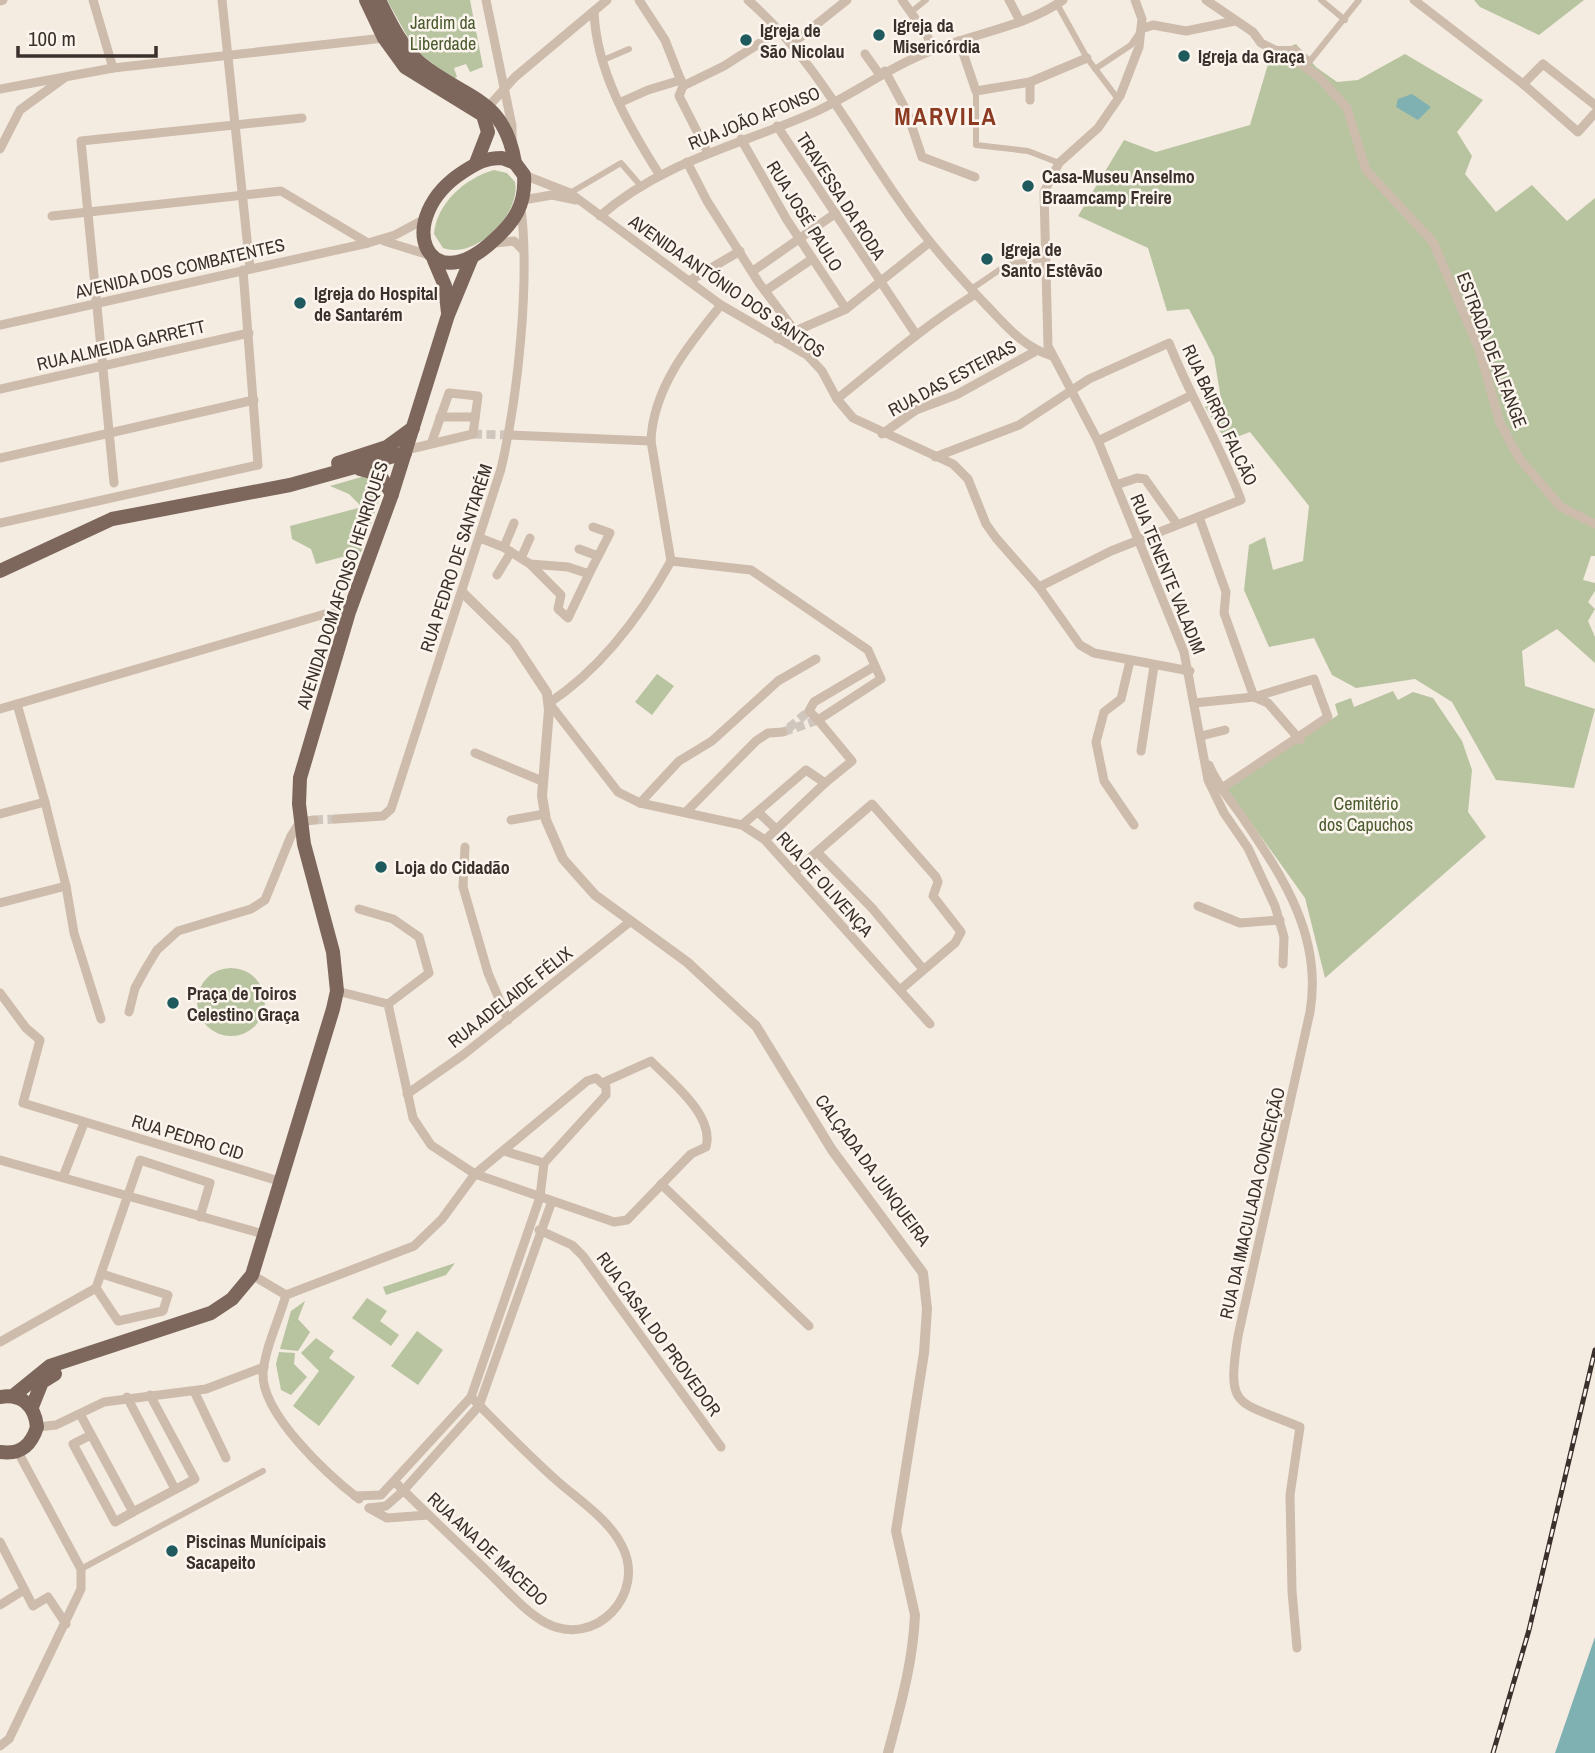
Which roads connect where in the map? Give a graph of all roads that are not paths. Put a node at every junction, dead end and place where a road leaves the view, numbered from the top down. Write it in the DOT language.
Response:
graph roads {
  1 [pos="93,0"];
  2 [pos="222,0"];
  3 [pos="366,0"];
  4 [pos="379,0"];
  5 [pos="486,0"];
  6 [pos="607,0"];
  7 [pos="639,0"];
  8 [pos="748,0"];
  9 [pos="847,0"];
  10 [pos="902,0"];
  11 [pos="926,0"];
  12 [pos="1009,0"];
  13 [pos="1135,0"];
  14 [pos="1206,0"];
  15 [pos="1321,0"];
  16 [pos="1359,0"];
  17 [pos="1414,0"];
  18 [pos="1060,2"];
  19 [pos="594,11"];
  20 [pos="911,12"];
  21 [pos="1345,20"];
  22 [pos="1020,21"];
  23 [pos="1235,21"];
  24 [pos="1141,29"];
  25 [pos="780,30"];
  26 [pos="384,38"];
  27 [pos="958,41"];
  28 [pos="793,43"];
  29 [pos="629,49"];
  30 [pos="1273,49"];
  31 [pos="933,50"];
  32 [pos="866,54"];
  33 [pos="228,55"];
  34 [pos="1087,58"];
  35 [pos="601,61"];
  36 [pos="113,68"];
  37 [pos="1096,69"];
  38 [pos="882,73"];
  39 [pos="68,75"];
  40 [pos="1030,82"];
  41 [pos="682,83"];
  42 [pos="1523,84"];
  43 [pos="504,88"];
  44 [pos="0,89"];
  45 [pos="976,91"];
  46 [pos="1118,99"];
  47 [pos="1030,100"];
  48 [pos="836,101"];
  49 [pos="619,103"];
  50 [pos="489,106"];
  51 [pos="1595,106"];
  52 [pos="1595,113"];
  53 [pos="302,118"];
  54 [pos="236,124"];
  55 [pos="777,126"];
  56 [pos="741,139"];
  57 [pos="512,142"];
  58 [pos="0,149"];
  59 [pos="708,153"];
  60 [pos="687,162"];
  61 [pos="476,163"];
  62 [pos="515,163"];
  63 [pos="1059,163"];
  64 [pos="659,174"];
  65 [pos="524,175"];
  66 [pos="975,177"];
  67 [pos="640,184"];
  68 [pos="570,193"];
  69 [pos="243,195"];
  70 [pos="581,202"];
  71 [pos="522,204"];
  72 [pos="87,212"];
  73 [pos="836,213"];
  74 [pos="52,216"];
  75 [pos="600,216"];
  76 [pos="423,220"];
  77 [pos="797,237"];
  78 [pos="379,240"];
  79 [pos="930,242"];
  80 [pos="368,243"];
  81 [pos="487,247"];
  82 [pos="523,251"];
  83 [pos="740,251"];
  84 [pos="431,257"];
  85 [pos="472,257"];
  86 [pos="1045,259"];
  87 [pos="812,260"];
  88 [pos="247,269"];
  89 [pos="753,271"];
  90 [pos="689,281"];
  91 [pos="879,282"];
  92 [pos="765,291"];
  93 [pos="972,292"];
  94 [pos="97,304"];
  95 [pos="721,305"];
  96 [pos="846,309"];
  97 [pos="448,314"];
  98 [pos="0,325"];
  99 [pos="795,331"];
  100 [pos="249,332"];
  101 [pos="915,333"];
  102 [pos="777,339"];
  103 [pos="1036,351"];
  104 [pos="1052,356"];
  105 [pos="103,366"];
  106 [pos="0,388"];
  107 [pos="1073,391"];
  108 [pos="1190,396"];
  109 [pos="837,399"];
  110 [pos="254,400"];
  111 [pos="440,417"];
  112 [pos="475,417"];
  113 [pos="413,428"];
  114 [pos="110,432"];
  115 [pos="883,434"];
  116 [pos="509,435"];
  117 [pos="651,441"];
  118 [pos="1098,442"];
  119 [pos="431,444"];
  120 [pos="406,452"];
  121 [pos="935,457"];
  122 [pos="0,458"];
  123 [pos="354,468"];
  124 [pos="114,483"];
  125 [pos="1116,485"];
  126 [pos="257,489"];
  127 [pos="392,494"];
  128 [pos="1199,517"];
  129 [pos="0,523"];
  130 [pos="514,523"];
  131 [pos="1177,524"];
  132 [pos="1595,524"];
  133 [pos="593,527"];
  134 [pos="480,538"];
  135 [pos="530,538"];
  136 [pos="1139,540"];
  137 [pos="579,549"];
  138 [pos="508,550"];
  139 [pos="598,556"];
  140 [pos="521,558"];
  141 [pos="671,561"];
  142 [pos="530,564"];
  143 [pos="0,572"];
  144 [pos="589,574"];
  145 [pos="497,575"];
  146 [pos="1039,587"];
  147 [pos="462,592"];
  148 [pos="349,612"];
  149 [pos="816,659"];
  150 [pos="1130,661"];
  151 [pos="875,666"];
  152 [pos="1154,666"];
  153 [pos="1190,671"];
  154 [pos="1254,697"];
  155 [pos="1194,703"];
  156 [pos="17,704"];
  157 [pos="549,704"];
  158 [pos="0,709"];
  159 [pos="818,720"];
  160 [pos="1225,730"];
  161 [pos="783,732"];
  162 [pos="1201,736"];
  163 [pos="1299,739"];
  164 [pos="1142,751"];
  165 [pos="475,752"];
  166 [pos="1204,753"];
  167 [pos="542,781"];
  168 [pos="825,783"];
  169 [pos="1222,788"];
  170 [pos="45,802"];
  171 [pos="640,803"];
  172 [pos="685,812"];
  173 [pos="758,812"];
  174 [pos="0,814"];
  175 [pos="545,814"];
  176 [pos="336,819"];
  177 [pos="511,820"];
  178 [pos="307,821"];
  179 [pos="742,825"];
  180 [pos="1134,825"];
  181 [pos="776,829"];
  182 [pos="765,840"];
  183 [pos="465,847"];
  184 [pos="818,853"];
  185 [pos="795,871"];
  186 [pos="66,886"];
  187 [pos="0,903"];
  188 [pos="1198,906"];
  189 [pos="359,909"];
  190 [pos="1280,920"];
  191 [pos="631,921"];
  192 [pos="1283,964"];
  193 [pos="923,968"];
  194 [pos="900,990"];
  195 [pos="337,991"];
  196 [pos="0,993"];
  197 [pos="388,1004"];
  198 [pos="129,1012"];
  199 [pos="101,1020"];
  200 [pos="508,1020"];
  201 [pos="930,1024"];
  202 [pos="602,1083"];
  203 [pos="407,1094"];
  204 [pos="84,1123"];
  205 [pos="504,1151"];
  206 [pos="0,1160"];
  207 [pos="544,1163"];
  208 [pos="475,1174"];
  209 [pos="63,1177"];
  210 [pos="282,1182"];
  211 [pos="662,1184"];
  212 [pos="127,1196"];
  213 [pos="540,1197"];
  214 [pos="552,1201"];
  215 [pos="200,1217"];
  216 [pos="530,1227"];
  217 [pos="541,1231"];
  218 [pos="267,1235"];
  219 [pos="102,1274"];
  220 [pos="252,1275"];
  221 [pos="96,1288"];
  222 [pos="286,1295"];
  223 [pos="809,1326"];
  224 [pos="0,1342"];
  225 [pos="79,1358"];
  226 [pos="264,1367"];
  227 [pos="194,1391"];
  228 [pos="150,1395"];
  229 [pos="6,1396"];
  230 [pos="127,1397"];
  231 [pos="471,1397"];
  232 [pos="480,1405"];
  233 [pos="32,1408"];
  234 [pos="80,1414"];
  235 [pos="37,1427"];
  236 [pos="91,1435"];
  237 [pos="721,1447"];
  238 [pos="0,1452"];
  239 [pos="18,1452"];
  240 [pos="226,1458"];
  241 [pos="263,1471"];
  242 [pos="395,1482"];
  243 [pos="175,1489"];
  244 [pos="403,1491"];
  245 [pos="355,1496"];
  246 [pos="369,1508"];
  247 [pos="133,1512"];
  248 [pos="428,1515"];
  249 [pos="0,1542"];
  250 [pos="81,1569"];
  251 [pos="24,1590"];
  252 [pos="0,1605"];
  253 [pos="66,1624"];
  254 [pos="1297,1648"];
  255 [pos="0,1746"];
  256 [pos="888,1753"];
  1 -- 36 [label="street"];
  2 -- 33 [label="street"];
  3 -- 26 [label="main road"];
  4 -- 50 [label="main road"];
  5 -- 43 [label="street"];
  6 -- 19 [label="street"];
  7 -- 41 [label="street"];
  8 -- 25 [label="street"];
  9 -- 28 [label="street"];
  10 -- 20 [label="street"];
  11 -- 20 [label="street"];
  12 -- 22 [label="street"];
  13 -- 24 [label="street"];
  14 -- 23 [label="street, ESTRADA DE ALFANGE"];
  15 -- 21 [label="street"];
  16 -- 21 [label="street"];
  17 -- 42 [label="street"];
  18 -- 22 [label="street, RUA JOÃO AFONSO"];
  18 -- 34 [label="street"];
  19 -- 35 [label="street"];
  19 -- 43 [label="street"];
  20 -- 31 [label="street"];
  21 -- 30 [label="street"];
  22 -- 27 [label="street, RUA JOÃO AFONSO"];
  23 -- 24 [label="street"];
  23 -- 30 [label="street, ESTRADA DE ALFANGE"];
  24 -- 37 [label="street"];
  24 -- 46 [label="street"];
  25 -- 28 [label="street"];
  25 -- 41 [label="street"];
  26 -- 33 [label="street"];
  26 -- 61 [label="main road"];
  27 -- 31 [label="street, RUA JOÃO AFONSO"];
  27 -- 45 [label="street"];
  28 -- 48 [label="street"];
  29 -- 35 [label="street"];
  30 -- 132 [label="street, ESTRADA DE ALFANGE"];
  31 -- 38 [label="street, RUA JOÃO AFONSO"];
  32 -- 38 [label="street"];
  33 -- 36 [label="street"];
  33 -- 54 [label="street"];
  34 -- 37 [label="street"];
  34 -- 40 [label="street"];
  35 -- 49 [label="street"];
  36 -- 39 [label="street"];
  37 -- 46 [label="street"];
  38 -- 48 [label="street, RUA JOÃO AFONSO"];
  38 -- 66 [label="street"];
  39 -- 44 [label="street"];
  39 -- 58 [label="street"];
  40 -- 45 [label="street"];
  40 -- 47 [label="street"];
  41 -- 49 [label="street"];
  41 -- 59 [label="street"];
  42 -- 51 [label="street"];
  42 -- 52 [label="street"];
  43 -- 50 [label="street"];
  43 -- 57 [label="street"];
  45 -- 63 [label="street"];
  46 -- 63 [label="street"];
  48 -- 55 [label="street, RUA JOÃO AFONSO"];
  48 -- 79 [label="street"];
  49 -- 64 [label="street"];
  50 -- 57 [label="main road"];
  53 -- 54 [label="street"];
  54 -- 69 [label="street"];
  54 -- 72 [label="street"];
  55 -- 56 [label="street, RUA JOÃO AFONSO"];
  55 -- 73 [label="street, TRAVESSA DA RODA"];
  56 -- 59 [label="street, RUA JOÃO AFONSO"];
  56 -- 77 [label="street, RUA JOSÉ PAULO"];
  57 -- 62 [label="main road"];
  59 -- 60 [label="street, RUA JOÃO AFONSO"];
  60 -- 64 [label="street, RUA JOÃO AFONSO"];
  60 -- 83 [label="street"];
  61 -- 62 [label="main road"];
  61 -- 76 [label="main road"];
  62 -- 65 [label="main road"];
  63 -- 86 [label="street, RUA TENENTE VALADIM"];
  64 -- 67 [label="street, RUA JOÃO AFONSO"];
  65 -- 68 [label="street, AVENIDA ANTÓNIO DOS SANTOS"];
  65 -- 71 [label="main road"];
  67 -- 68 [label="street"];
  67 -- 75 [label="street, RUA JOÃO AFONSO"];
  68 -- 70 [label="street, AVENIDA ANTÓNIO DOS SANTOS"];
  69 -- 72 [label="street"];
  69 -- 80 [label="street"];
  69 -- 88 [label="street"];
  70 -- 71 [label="street, AVENIDA ANTÓNIO DOS SANTOS"];
  70 -- 75 [label="street, AVENIDA ANTÓNIO DOS SANTOS"];
  71 -- 81 [label="main road"];
  71 -- 82 [label="street, RUA PEDRO DE SANTARÉM"];
  72 -- 74 [label="street"];
  72 -- 94 [label="street"];
  73 -- 77 [label="street"];
  73 -- 91 [label="street, TRAVESSA DA RODA"];
  75 -- 90 [label="street, AVENIDA ANTÓNIO DOS SANTOS"];
  76 -- 78 [label="street, AVENIDA DOS COMBATENTES"];
  76 -- 84 [label="main road"];
  77 -- 87 [label="street, RUA JOSÉ PAULO"];
  77 -- 89 [label="street"];
  78 -- 80 [label="street, AVENIDA DOS COMBATENTES"];
  78 -- 84 [label="street"];
  79 -- 91 [label="street"];
  79 -- 93 [label="street"];
  80 -- 88 [label="street, AVENIDA DOS COMBATENTES"];
  81 -- 82 [label="street"];
  81 -- 85 [label="main road"];
  82 -- 116 [label="street, RUA PEDRO DE SANTARÉM"];
  83 -- 89 [label="street"];
  83 -- 90 [label="street"];
  84 -- 85 [label="main road"];
  84 -- 97 [label="main road, AVENIDA DOM AFONSO HENRIQUES"];
  85 -- 97 [label="main road, AVENIDA DOM AFONSO HENRIQUES"];
  86 -- 93 [label="street"];
  86 -- 104 [label="street, RUA TENENTE VALADIM"];
  87 -- 92 [label="street"];
  87 -- 96 [label="street, RUA JOSÉ PAULO"];
  88 -- 94 [label="street, AVENIDA DOS COMBATENTES"];
  88 -- 100 [label="street"];
  89 -- 92 [label="street"];
  90 -- 95 [label="street, AVENIDA ANTÓNIO DOS SANTOS"];
  91 -- 96 [label="street"];
  91 -- 101 [label="street, TRAVESSA DA RODA"];
  92 -- 99 [label="street"];
  93 -- 101 [label="street"];
  93 -- 103 [label="street"];
  94 -- 98 [label="street, AVENIDA DOS COMBATENTES"];
  94 -- 105 [label="street"];
  95 -- 102 [label="street, AVENIDA ANTÓNIO DOS SANTOS"];
  95 -- 117 [label="street"];
  96 -- 99 [label="street"];
  97 -- 113 [label="main road, AVENIDA DOM AFONSO HENRIQUES"];
  99 -- 102 [label="street"];
  100 -- 105 [label="street, RUA ALMEIDA GARRETT"];
  100 -- 110 [label="street"];
  101 -- 109 [label="street"];
  102 -- 109 [label="street, AVENIDA ANTÓNIO DOS SANTOS"];
  103 -- 104 [label="street"];
  103 -- 115 [label="street, RUA DAS ESTEIRAS"];
  104 -- 107 [label="street, RUA TENENTE VALADIM"];
  105 -- 106 [label="street, RUA ALMEIDA GARRETT"];
  105 -- 114 [label="street"];
  107 -- 108 [label="street, RUA BAIRRO FALCÃO"];
  107 -- 118 [label="street, RUA TENENTE VALADIM"];
  107 -- 121 [label="street"];
  108 -- 118 [label="street"];
  108 -- 128 [label="street, RUA BAIRRO FALCÃO"];
  109 -- 115 [label="street, AVENIDA ANTÓNIO DOS SANTOS"];
  110 -- 114 [label="street"];
  110 -- 129 [label="street"];
  111 -- 112 [label="street"];
  111 -- 112 [label="street"];
  111 -- 119 [label="street"];
  112 -- 119 [label="street"];
  113 -- 120 [label="main road, AVENIDA DOM AFONSO HENRIQUES"];
  113 -- 126 [label="main road"];
  114 -- 122 [label="street"];
  114 -- 124 [label="street"];
  115 -- 121 [label="street, AVENIDA ANTÓNIO DOS SANTOS"];
  116 -- 117 [label="street"];
  116 -- 134 [label="street, RUA PEDRO DE SANTARÉM"];
  117 -- 141 [label="street"];
  118 -- 125 [label="street, RUA TENENTE VALADIM"];
  119 -- 120 [label="street"];
  120 -- 123 [label="main road"];
  120 -- 127 [label="main road, AVENIDA DOM AFONSO HENRIQUES"];
  121 -- 146 [label="street, AVENIDA ANTÓNIO DOS SANTOS"];
  123 -- 126 [label="main road"];
  123 -- 127 [label="main road"];
  125 -- 131 [label="street"];
  125 -- 136 [label="street, RUA TENENTE VALADIM"];
  126 -- 143 [label="main road"];
  127 -- 148 [label="main road, AVENIDA DOM AFONSO HENRIQUES"];
  128 -- 131 [label="street"];
  128 -- 154 [label="street"];
  130 -- 138 [label="street"];
  131 -- 136 [label="street"];
  133 -- 139 [label="street"];
  134 -- 138 [label="street"];
  134 -- 147 [label="street, RUA PEDRO DE SANTARÉM"];
  135 -- 140 [label="street"];
  136 -- 146 [label="street"];
  136 -- 153 [label="street, RUA TENENTE VALADIM"];
  137 -- 139 [label="street"];
  138 -- 140 [label="street"];
  138 -- 145 [label="street"];
  139 -- 144 [label="street"];
  140 -- 142 [label="street"];
  141 -- 151 [label="street"];
  141 -- 157 [label="street"];
  142 -- 144 [label="street"];
  142 -- 144 [label="street"];
  146 -- 150 [label="street, AVENIDA ANTÓNIO DOS SANTOS"];
  147 -- 157 [label="street"];
  147 -- 176 [label="street, RUA PEDRO DE SANTARÉM"];
  148 -- 156 [label="street"];
  148 -- 178 [label="main road, AVENIDA DOM AFONSO HENRIQUES"];
  149 -- 171 [label="street"];
  150 -- 152 [label="street, AVENIDA ANTÓNIO DOS SANTOS"];
  150 -- 180 [label="street"];
  151 -- 159 [label="street"];
  151 -- 159 [label="street"];
  152 -- 153 [label="street, AVENIDA ANTÓNIO DOS SANTOS"];
  152 -- 164 [label="street"];
  153 -- 155 [label="street, RUA TENENTE VALADIM"];
  154 -- 155 [label="street"];
  154 -- 163 [label="street"];
  154 -- 163 [label="street"];
  155 -- 162 [label="street, RUA TENENTE VALADIM"];
  156 -- 158 [label="street"];
  156 -- 170 [label="street"];
  157 -- 167 [label="street, CALÇADA DA JUNQUEIRA"];
  157 -- 171 [label="street, RUA DE OLIVENÇA"];
  159 -- 168 [label="street"];
  160 -- 162 [label="street"];
  161 -- 172 [label="street"];
  162 -- 166 [label="street, RUA TENENTE VALADIM"];
  163 -- 169 [label="street"];
  165 -- 167 [label="street"];
  166 -- 169 [label="street, RUA DA IMACULADA CONCEIÇÃO"];
  166 -- 190 [label="street, RUA TENENTE VALADIM"];
  167 -- 175 [label="street, CALÇADA DA JUNQUEIRA"];
  168 -- 173 [label="street"];
  168 -- 181 [label="street"];
  169 -- 254 [label="street, RUA DA IMACULADA CONCEIÇÃO"];
  170 -- 174 [label="street"];
  170 -- 186 [label="street"];
  171 -- 172 [label="street, RUA DE OLIVENÇA"];
  172 -- 179 [label="street, RUA DE OLIVENÇA"];
  173 -- 179 [label="street"];
  173 -- 181 [label="street"];
  175 -- 177 [label="street"];
  175 -- 191 [label="street, CALÇADA DA JUNQUEIRA"];
  178 -- 195 [label="main road, AVENIDA DOM AFONSO HENRIQUES"];
  178 -- 198 [label="street"];
  179 -- 182 [label="street, RUA DE OLIVENÇA"];
  181 -- 182 [label="street"];
  182 -- 185 [label="street, RUA DE OLIVENÇA"];
  183 -- 200 [label="street"];
  184 -- 185 [label="street"];
  184 -- 193 [label="street"];
  184 -- 193 [label="street"];
  185 -- 194 [label="street, RUA DE OLIVENÇA"];
  186 -- 187 [label="street"];
  186 -- 199 [label="street"];
  188 -- 190 [label="street"];
  189 -- 197 [label="street"];
  190 -- 192 [label="street, RUA TENENTE VALADIM"];
  191 -- 200 [label="street, RUA ADELAIDE FÉLIX"];
  191 -- 256 [label="street, CALÇADA DA JUNQUEIRA"];
  193 -- 194 [label="street"];
  194 -- 201 [label="street, RUA DE OLIVENÇA"];
  195 -- 197 [label="street"];
  195 -- 210 [label="main road"];
  196 -- 204 [label="street, RUA PEDRO CID"];
  197 -- 203 [label="street"];
  200 -- 203 [label="street, RUA ADELAIDE FÉLIX"];
  202 -- 205 [label="street"];
  202 -- 207 [label="street"];
  202 -- 211 [label="street"];
  203 -- 208 [label="street"];
  204 -- 209 [label="street"];
  204 -- 210 [label="street, RUA PEDRO CID"];
  205 -- 207 [label="street"];
  205 -- 208 [label="street"];
  206 -- 209 [label="street"];
  207 -- 213 [label="street"];
  208 -- 213 [label="street"];
  208 -- 222 [label="street"];
  209 -- 212 [label="street"];
  210 -- 218 [label="main road"];
  211 -- 214 [label="street"];
  211 -- 223 [label="street"];
  212 -- 215 [label="street"];
  212 -- 215 [label="street"];
  212 -- 219 [label="street"];
  213 -- 214 [label="street"];
  213 -- 216 [label="street"];
  214 -- 217 [label="street"];
  215 -- 218 [label="street"];
  216 -- 217 [label="street, RUA CASAL DO PROVEDOR"];
  216 -- 231 [label="street"];
  217 -- 232 [label="street"];
  217 -- 237 [label="street, RUA CASAL DO PROVEDOR"];
  218 -- 220 [label="main road"];
  219 -- 221 [label="street"];
  219 -- 221 [label="street"];
  220 -- 222 [label="street"];
  220 -- 225 [label="main road"];
  221 -- 224 [label="street"];
  222 -- 226 [label="street"];
  225 -- 229 [label="main road"];
  225 -- 233 [label="main road"];
  226 -- 227 [label="street"];
  226 -- 245 [label="street"];
  227 -- 228 [label="street"];
  227 -- 240 [label="street"];
  228 -- 230 [label="street"];
  228 -- 243 [label="street"];
  229 -- 233 [label="main road"];
  230 -- 234 [label="street"];
  230 -- 243 [label="street"];
  231 -- 232 [label="street, RUA ANA DE MACEDO"];
  231 -- 242 [label="street"];
  232 -- 244 [label="street"];
  232 -- 248 [label="street, RUA ANA DE MACEDO"];
  233 -- 235 [label="main road"];
  234 -- 235 [label="street"];
  234 -- 236 [label="street"];
  235 -- 239 [label="main road"];
  236 -- 247 [label="street"];
  236 -- 247 [label="street"];
  238 -- 239 [label="main road"];
  239 -- 250 [label="street"];
  241 -- 250 [label="street"];
  242 -- 244 [label="street, RUA ANA DE MACEDO"];
  242 -- 245 [label="street"];
  243 -- 247 [label="street"];
  244 -- 246 [label="street"];
  244 -- 248 [label="street, RUA ANA DE MACEDO"];
  245 -- 246 [label="street"];
  246 -- 248 [label="street"];
  249 -- 251 [label="street"];
  250 -- 253 [label="street"];
  251 -- 252 [label="street"];
  251 -- 253 [label="street"];
  253 -- 255 [label="street"];
}
